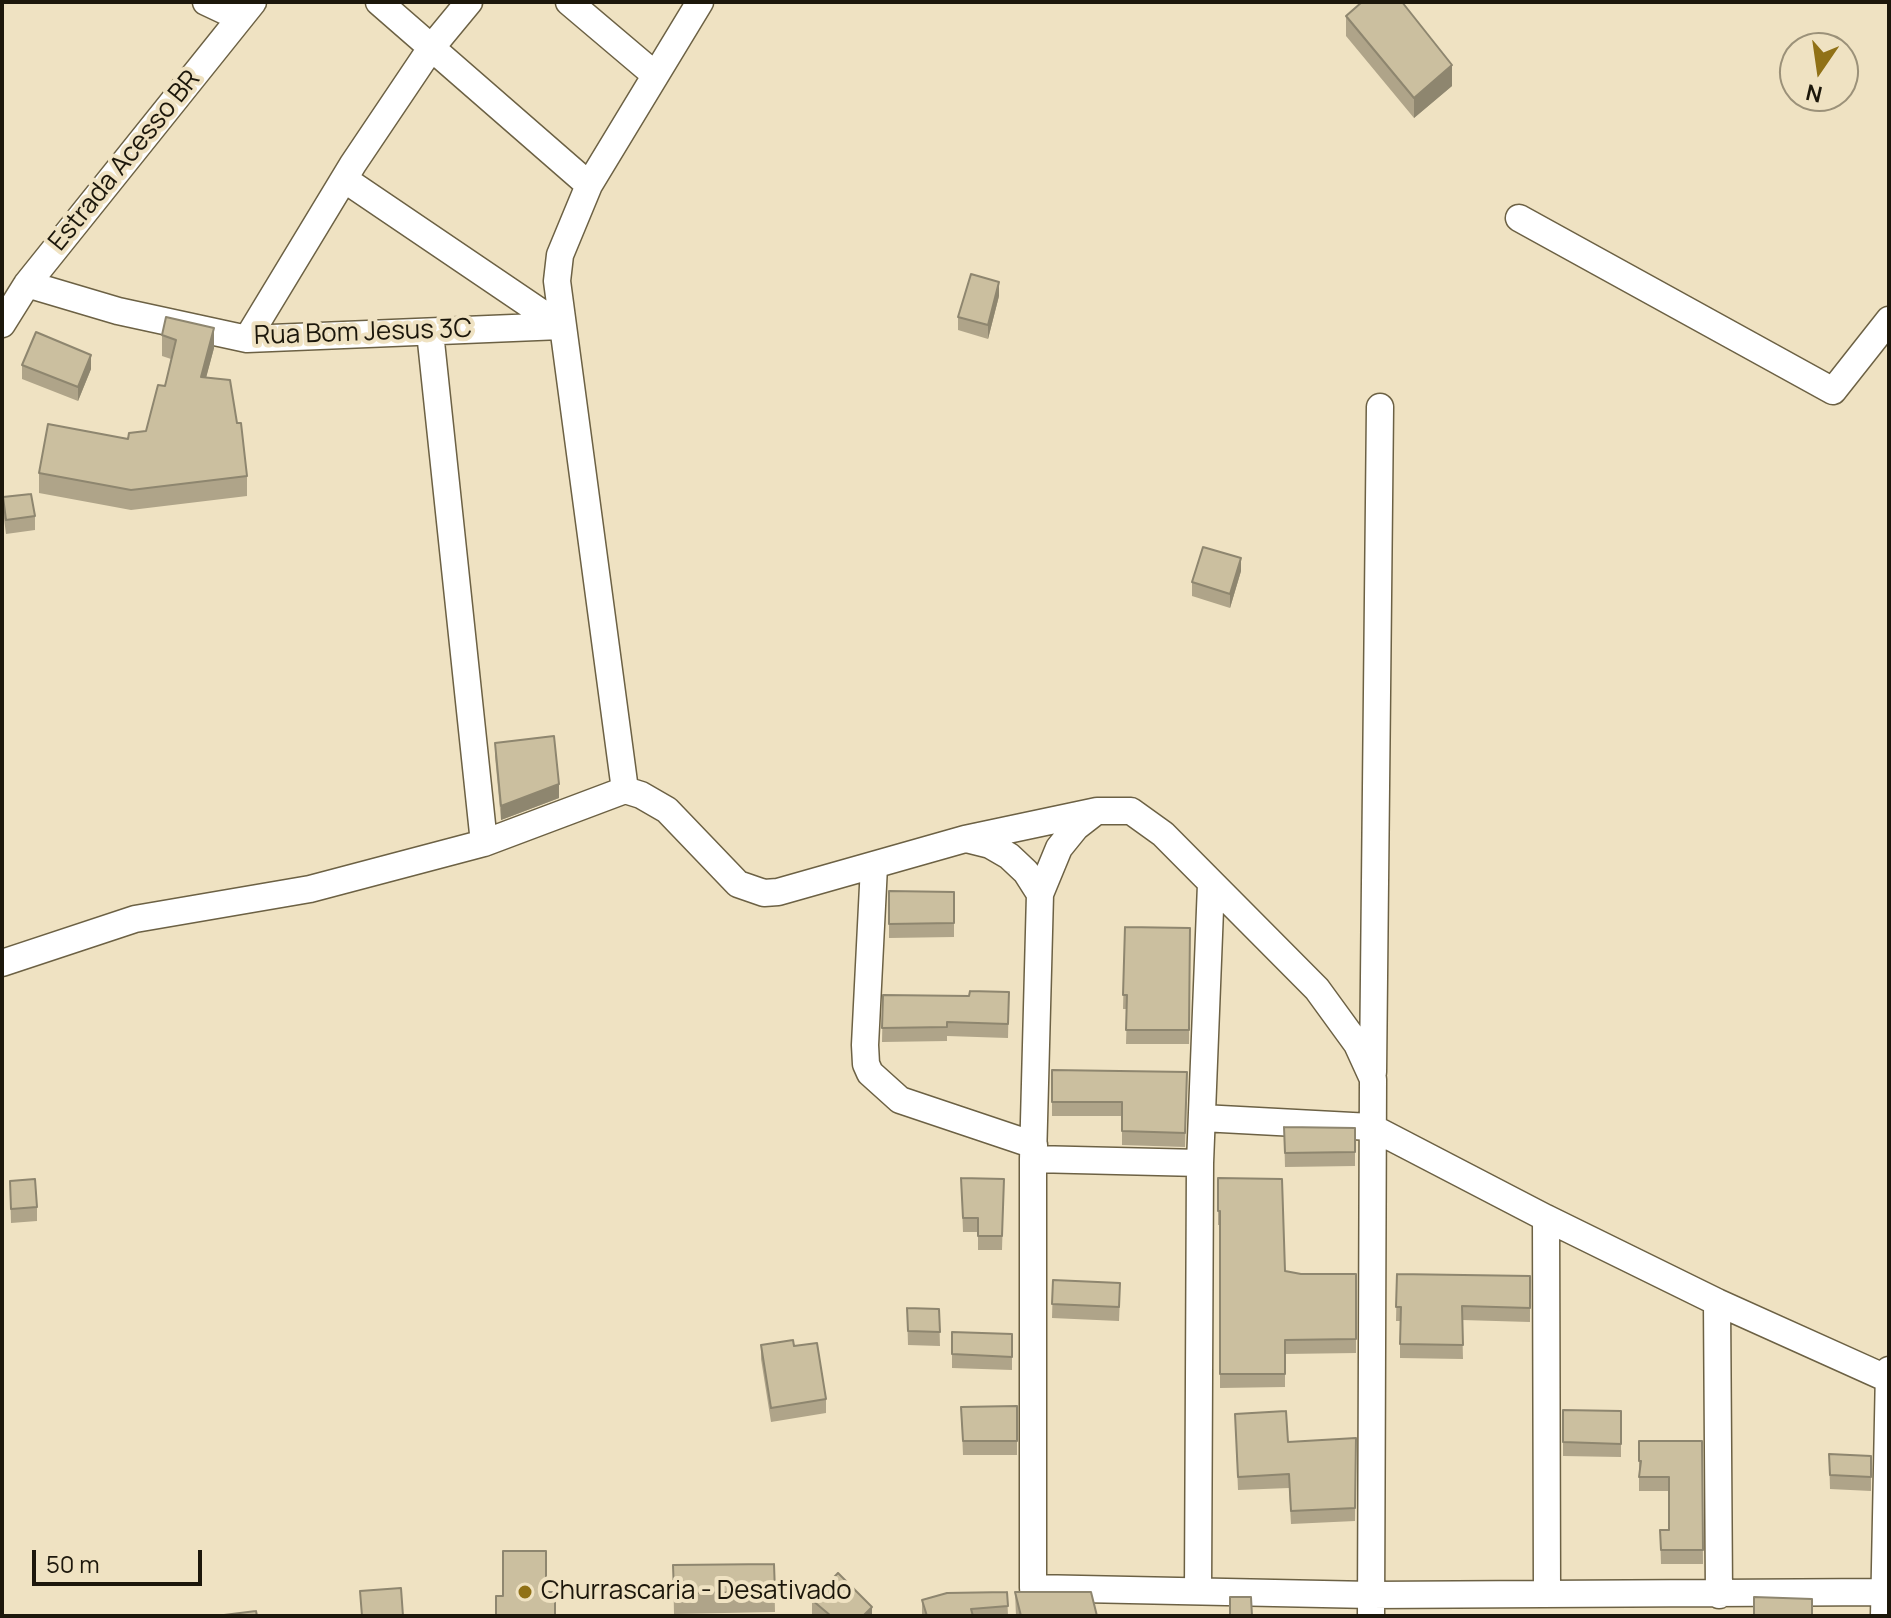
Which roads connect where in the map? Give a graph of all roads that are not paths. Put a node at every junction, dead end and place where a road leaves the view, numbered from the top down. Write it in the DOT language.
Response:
graph roads {
  1 [pos="206,2"];
  2 [pos="379,2"];
  3 [pos="469,2"];
  4 [pos="569,2"];
  5 [pos="700,2"];
  6 [pos="247,10"];
  7 [pos="431,48"];
  8 [pos="654,74"];
  9 [pos="344,179"];
  10 [pos="589,185"];
  11 [pos="1519,218"];
  12 [pos="27,284"];
  13 [pos="1889,320"];
  14 [pos="2,324"];
  15 [pos="561,326"];
  16 [pos="430,332"];
  17 [pos="247,339"];
  18 [pos="1380,407"];
  19 [pos="625,790"];
  20 [pos="1097,811"];
  21 [pos="965,839"];
  22 [pos="484,843"];
  23 [pos="874,866"];
  24 [pos="1211,884"];
  25 [pos="1040,894"];
  26 [pos="2,963"];
  27 [pos="1373,1079"];
  28 [pos="1202,1118"];
  29 [pos="1371,1127"];
  30 [pos="1034,1152"];
  31 [pos="1200,1163"];
  32 [pos="1546,1218"];
  33 [pos="1717,1302"];
  34 [pos="1888,1374"];
  35 [pos="1198,1590"];
  36 [pos="1547,1593"];
  37 [pos="1719,1595"];
  38 [pos="1884,1604"];
  39 [pos="1371,1605"];
  1 -- 6 [label="street"];
  2 -- 7 [label="street"];
  3 -- 7 [label="street"];
  4 -- 8 [label="street"];
  5 -- 8 [label="street"];
  6 -- 12 [label="street, Estrada Acesso BR"];
  7 -- 9 [label="street"];
  7 -- 10 [label="street"];
  8 -- 10 [label="street"];
  9 -- 15 [label="street"];
  9 -- 17 [label="street"];
  10 -- 15 [label="street"];
  11 -- 13 [label="street"];
  12 -- 14 [label="street, Estrada Acesso BR"];
  12 -- 17 [label="street, Rua Bom Jesus 3C"];
  15 -- 16 [label="street, Rua Bom Jesus 3C"];
  15 -- 19 [label="street"];
  16 -- 17 [label="street, Rua Bom Jesus 3C"];
  16 -- 22 [label="street"];
  18 -- 27 [label="street"];
  19 -- 22 [label="street"];
  19 -- 23 [label="street"];
  20 -- 21 [label="street"];
  20 -- 24 [label="street"];
  20 -- 25 [label="street"];
  21 -- 23 [label="street"];
  21 -- 25 [label="street"];
  22 -- 26 [label="street"];
  23 -- 30 [label="street"];
  24 -- 27 [label="street"];
  24 -- 28 [label="street"];
  25 -- 30 [label="street"];
  27 -- 29 [label="street"];
  28 -- 29 [label="street"];
  28 -- 31 [label="street"];
  29 -- 32 [label="street"];
  29 -- 39 [label="street"];
  30 -- 31 [label="street"];
  30 -- 35 [label="street"];
  31 -- 35 [label="street"];
  32 -- 33 [label="street"];
  32 -- 36 [label="street"];
  33 -- 34 [label="street"];
  33 -- 37 [label="street"];
  34 -- 38 [label="street"];
  35 -- 39 [label="street"];
  36 -- 37 [label="street"];
  36 -- 39 [label="street"];
  37 -- 38 [label="street"];
}
